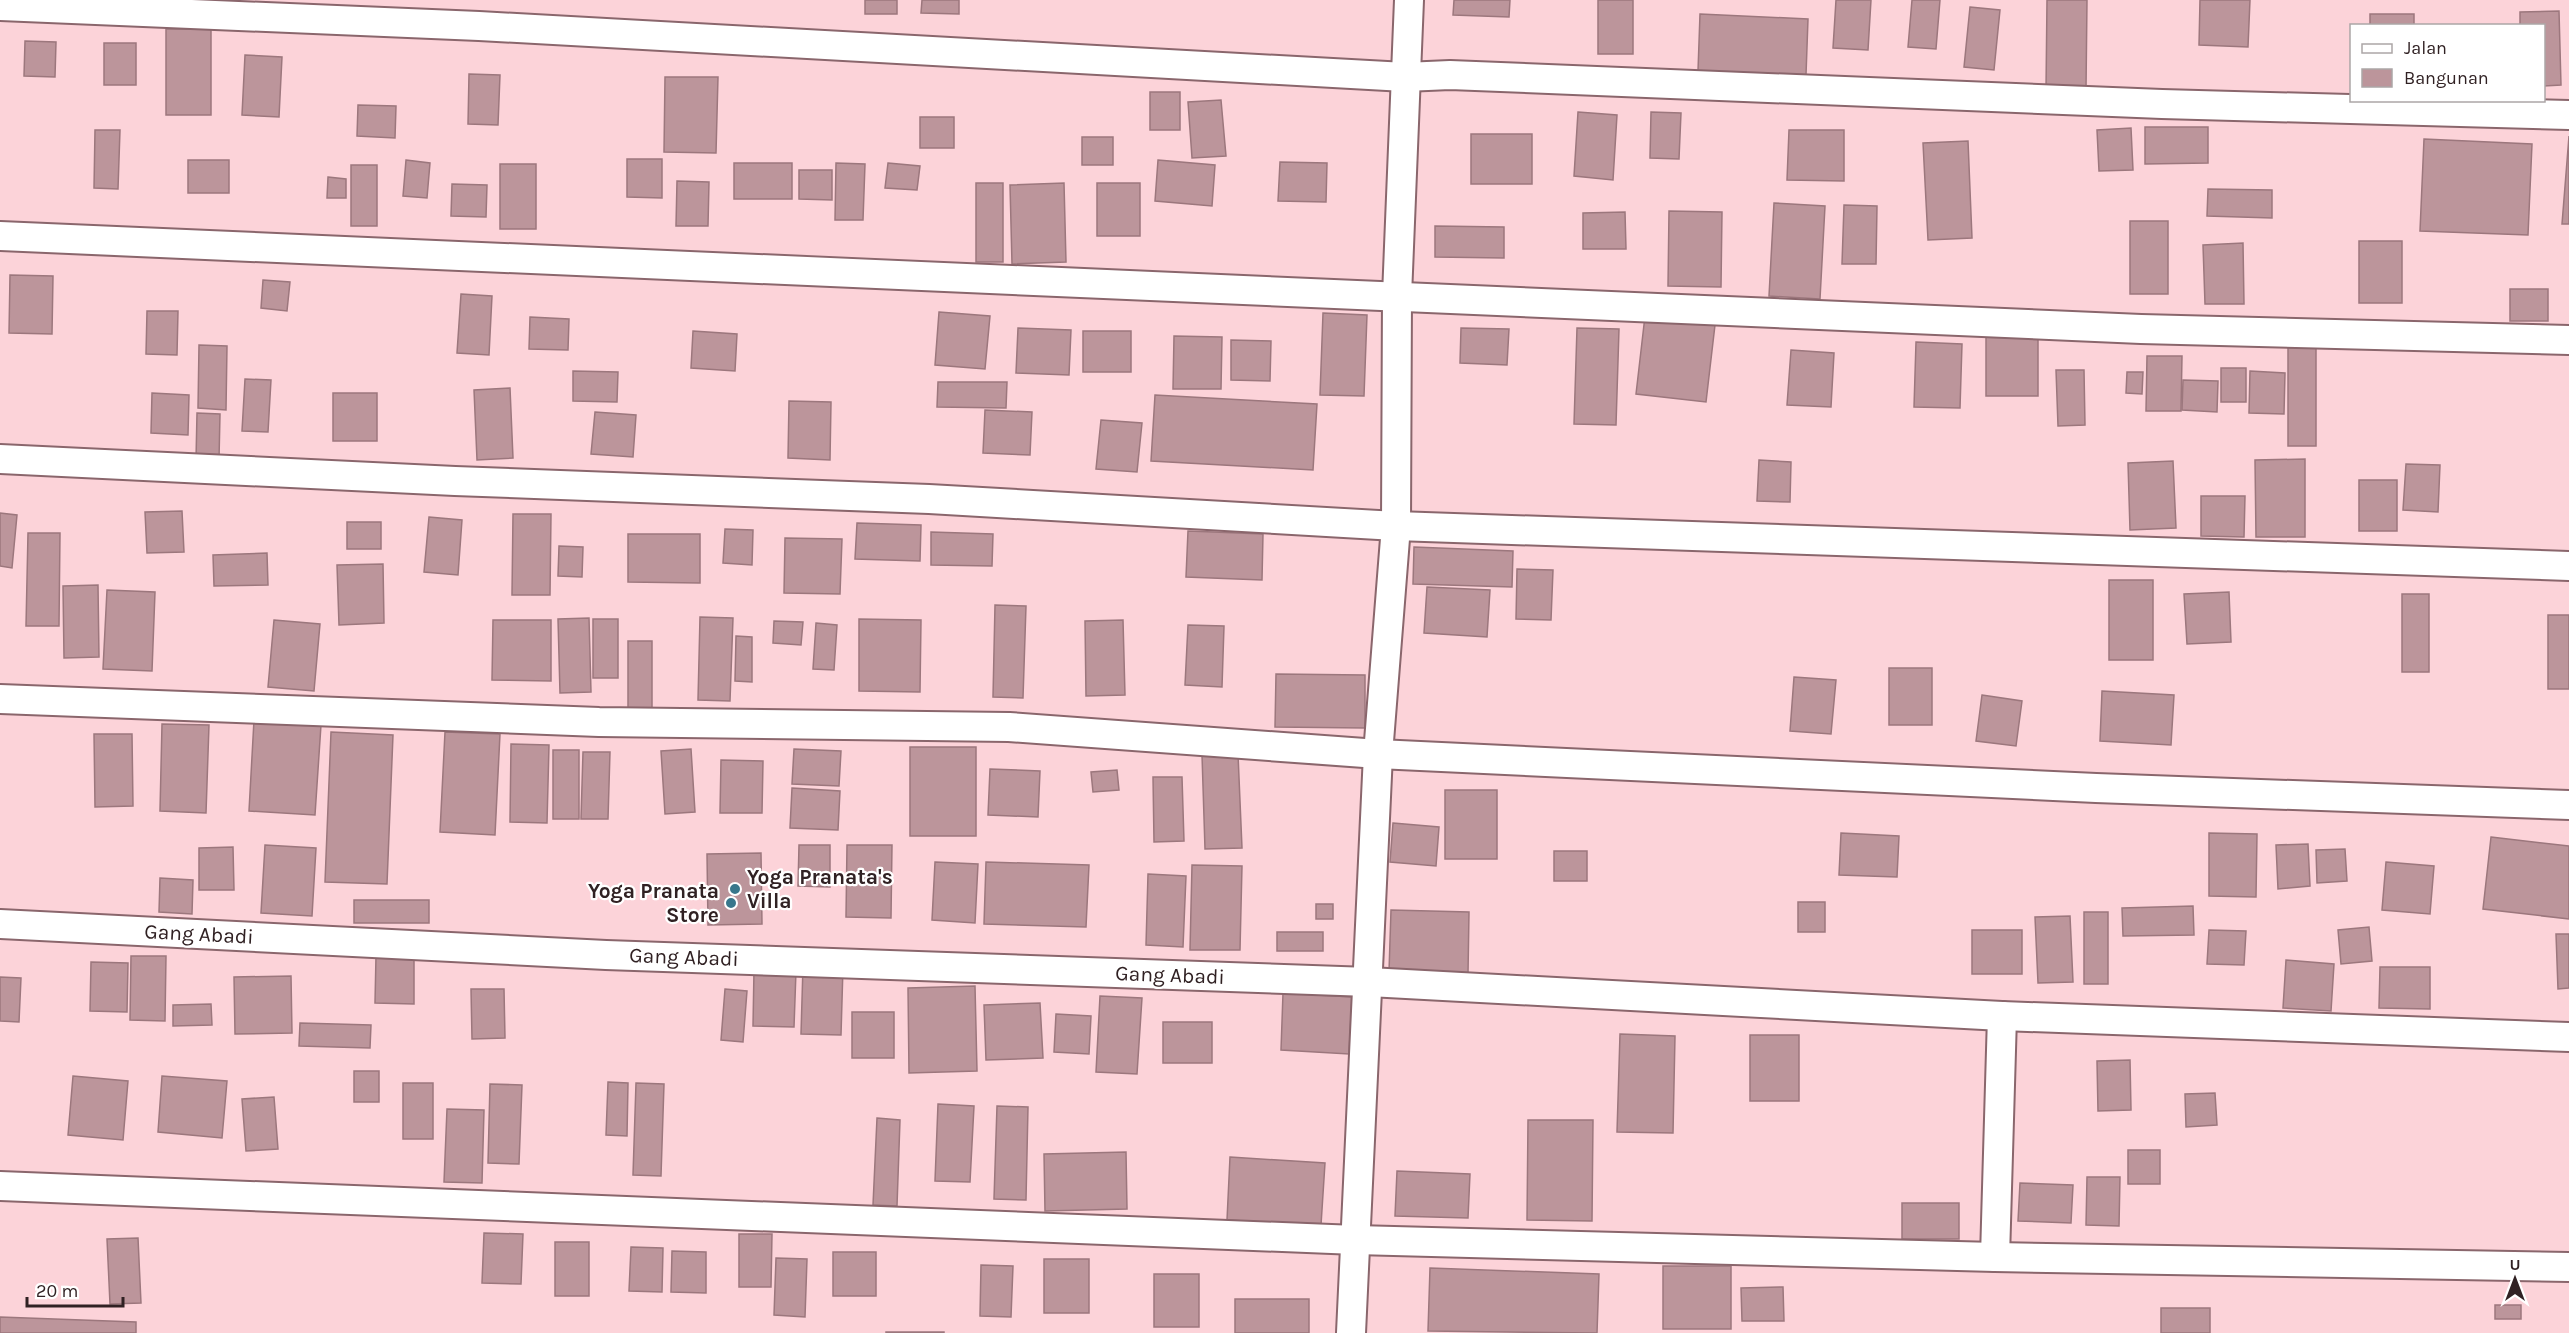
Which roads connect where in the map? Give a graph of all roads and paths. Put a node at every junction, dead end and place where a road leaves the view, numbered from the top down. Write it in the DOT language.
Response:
graph roads {
  1 [pos="1409,0"];
  2 [pos="0,6"];
  3 [pos="1405,77"];
  4 [pos="2569,115"];
  5 [pos="0,236"];
  6 [pos="1397,296"];
  7 [pos="2569,340"];
  8 [pos="0,459"];
  9 [pos="1396,526"];
  10 [pos="2569,566"];
  11 [pos="0,699"];
  12 [pos="1378,754"];
  13 [pos="2569,805"];
  14 [pos="0,924"];
  15 [pos="1369,982"];
  16 [pos="2002,1016"];
  17 [pos="2569,1037"];
  18 [pos="0,1186"];
  19 [pos="1356,1240"];
  20 [pos="1995,1257"];
  21 [pos="2569,1268"];
  22 [pos="1351,1333"];
  1 -- 3 [label="street"];
  2 -- 3 [label="street"];
  3 -- 4 [label="street"];
  3 -- 6 [label="street"];
  5 -- 6 [label="street"];
  6 -- 7 [label="street"];
  6 -- 9 [label="street"];
  8 -- 9 [label="street"];
  9 -- 10 [label="street"];
  9 -- 12 [label="street"];
  11 -- 12 [label="street"];
  12 -- 13 [label="street"];
  12 -- 15 [label="street"];
  14 -- 15 [label="street, Gang Abadi"];
  15 -- 16 [label="street, Gang Abadi"];
  15 -- 19 [label="street"];
  16 -- 17 [label="street, Gang Abadi"];
  16 -- 20 [label="street"];
  18 -- 19 [label="street"];
  19 -- 20 [label="street"];
  19 -- 22 [label="street"];
  20 -- 21 [label="street"];
}
